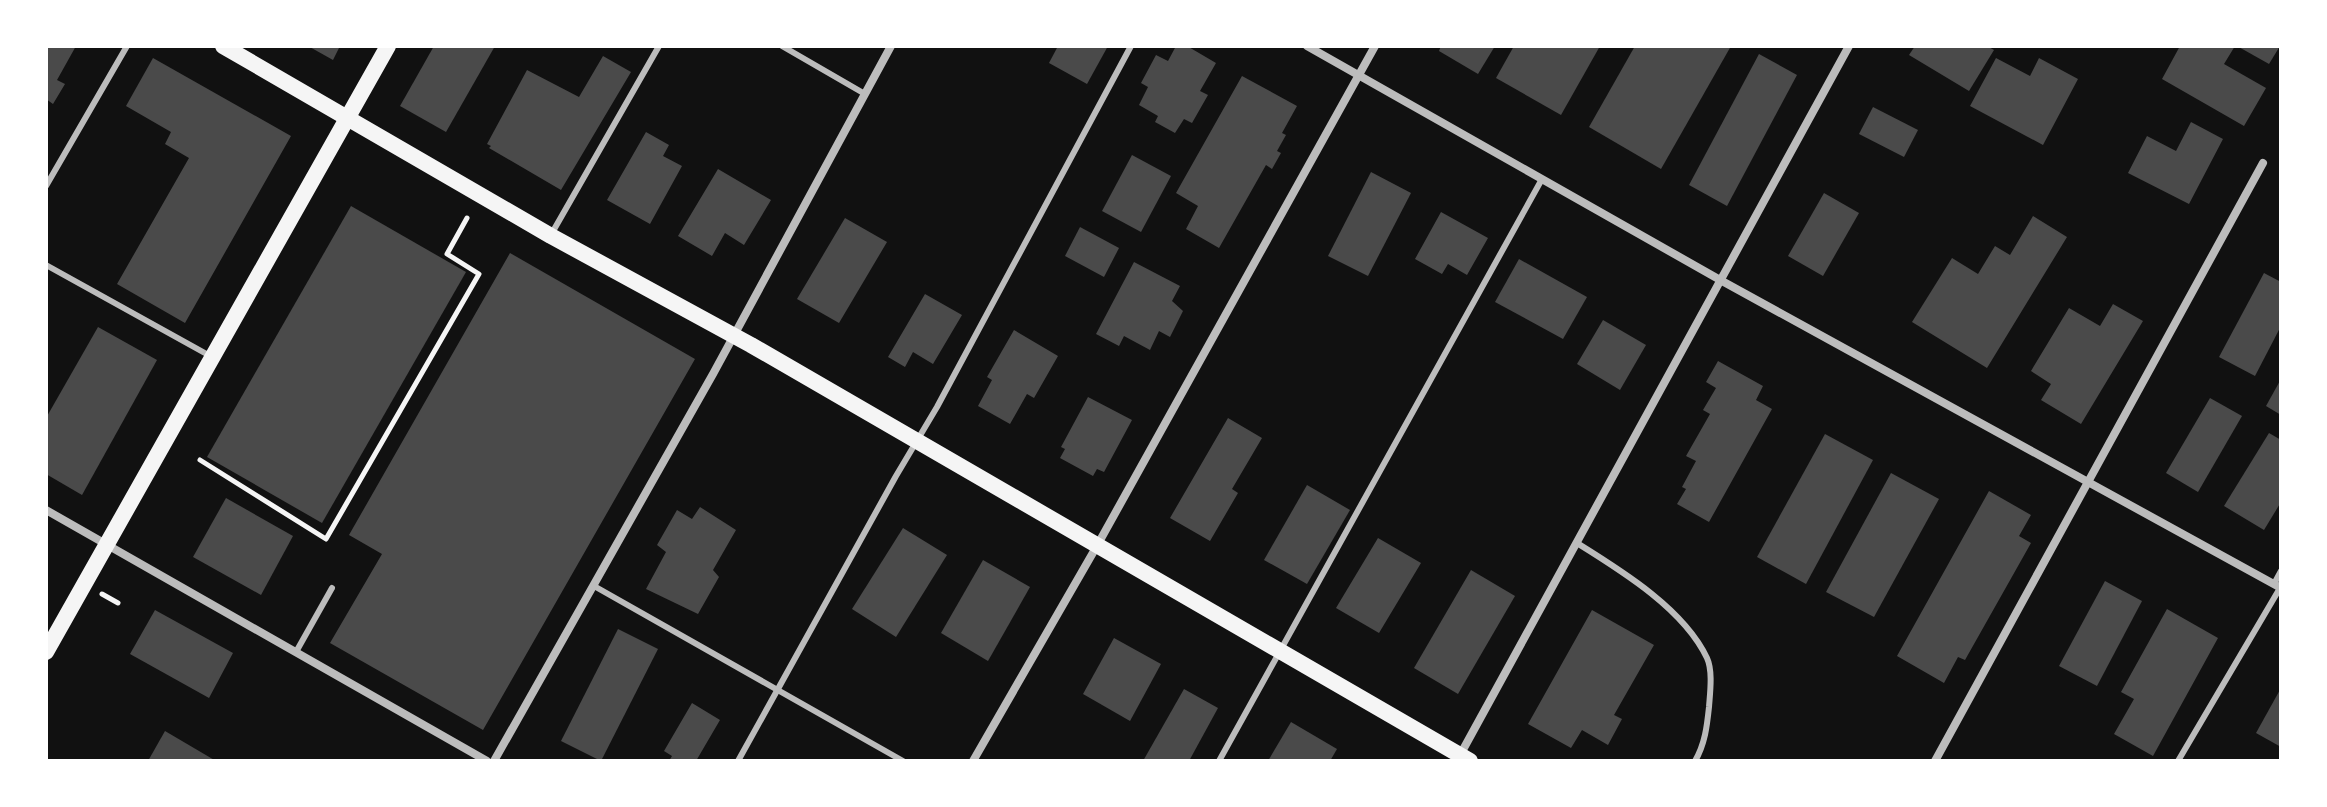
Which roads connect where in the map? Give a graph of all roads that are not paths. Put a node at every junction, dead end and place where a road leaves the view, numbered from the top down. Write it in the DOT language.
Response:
graph roads {
  1 [pos="127,46"];
  2 [pos="223,46"];
  3 [pos="388,46"];
  4 [pos="659,46"];
  5 [pos="782,46"];
  6 [pos="891,46"];
  7 [pos="1131,46"];
  8 [pos="1307,46"];
  9 [pos="1375,46"];
  10 [pos="1849,46"];
  11 [pos="1359,75"];
  12 [pos="865,94"];
  13 [pos="347,118"];
  14 [pos="2263,163"];
  15 [pos="1542,179"];
  16 [pos="46,186"];
  17 [pos="551,236"];
  18 [pos="46,265"];
  19 [pos="1722,281"];
  20 [pos="733,335"];
  21 [pos="212,357"];
  22 [pos="917,441"];
  23 [pos="2089,481"];
  24 [pos="46,510"];
  25 [pos="1577,543"];
  26 [pos="106,544"];
  27 [pos="1098,544"];
  28 [pos="2281,571"];
  29 [pos="594,586"];
  30 [pos="2278,587"];
  31 [pos="332,588"];
  32 [pos="1280,651"];
  33 [pos="46,652"];
  34 [pos="296,652"];
  35 [pos="778,690"];
  36 [pos="1462,759"];
  37 [pos="487,761"];
  38 [pos="494,761"];
  39 [pos="738,761"];
  40 [pos="903,761"];
  41 [pos="973,761"];
  42 [pos="1219,761"];
  43 [pos="1695,761"];
  44 [pos="1935,761"];
  45 [pos="2178,761"];
  1 -- 16 [label="lane"];
  2 -- 13 [label="main road"];
  3 -- 13 [label="main road"];
  4 -- 17 [label="lane"];
  5 -- 12 [label="lane"];
  6 -- 12 [label="street"];
  7 -- 22 [label="lane"];
  8 -- 11 [label="street"];
  9 -- 11 [label="street"];
  10 -- 19 [label="street"];
  11 -- 15 [label="street"];
  11 -- 27 [label="street"];
  12 -- 20 [label="street"];
  13 -- 17 [label="main road"];
  13 -- 21 [label="main road"];
  14 -- 23 [label="street"];
  15 -- 19 [label="street"];
  15 -- 32 [label="lane"];
  17 -- 20 [label="main road"];
  18 -- 21 [label="lane"];
  19 -- 23 [label="street"];
  19 -- 25 [label="street"];
  20 -- 22 [label="main road"];
  20 -- 29 [label="street"];
  21 -- 26 [label="main road"];
  22 -- 27 [label="main road"];
  22 -- 35 [label="lane"];
  23 -- 30 [label="street"];
  23 -- 44 [label="street"];
  24 -- 26 [label="street"];
  25 -- 36 [label="street"];
  25 -- 43 [label="lane"];
  26 -- 33 [label="main road"];
  26 -- 34 [label="street"];
  27 -- 32 [label="main road"];
  27 -- 41 [label="street"];
  28 -- 30 [label="lane"];
  29 -- 35 [label="lane"];
  29 -- 38 [label="street"];
  30 -- 45 [label="lane"];
  31 -- 34 [label="lane"];
  32 -- 36 [label="main road"];
  32 -- 42 [label="lane"];
  34 -- 37 [label="street"];
  35 -- 39 [label="lane"];
  35 -- 40 [label="lane"];
}
